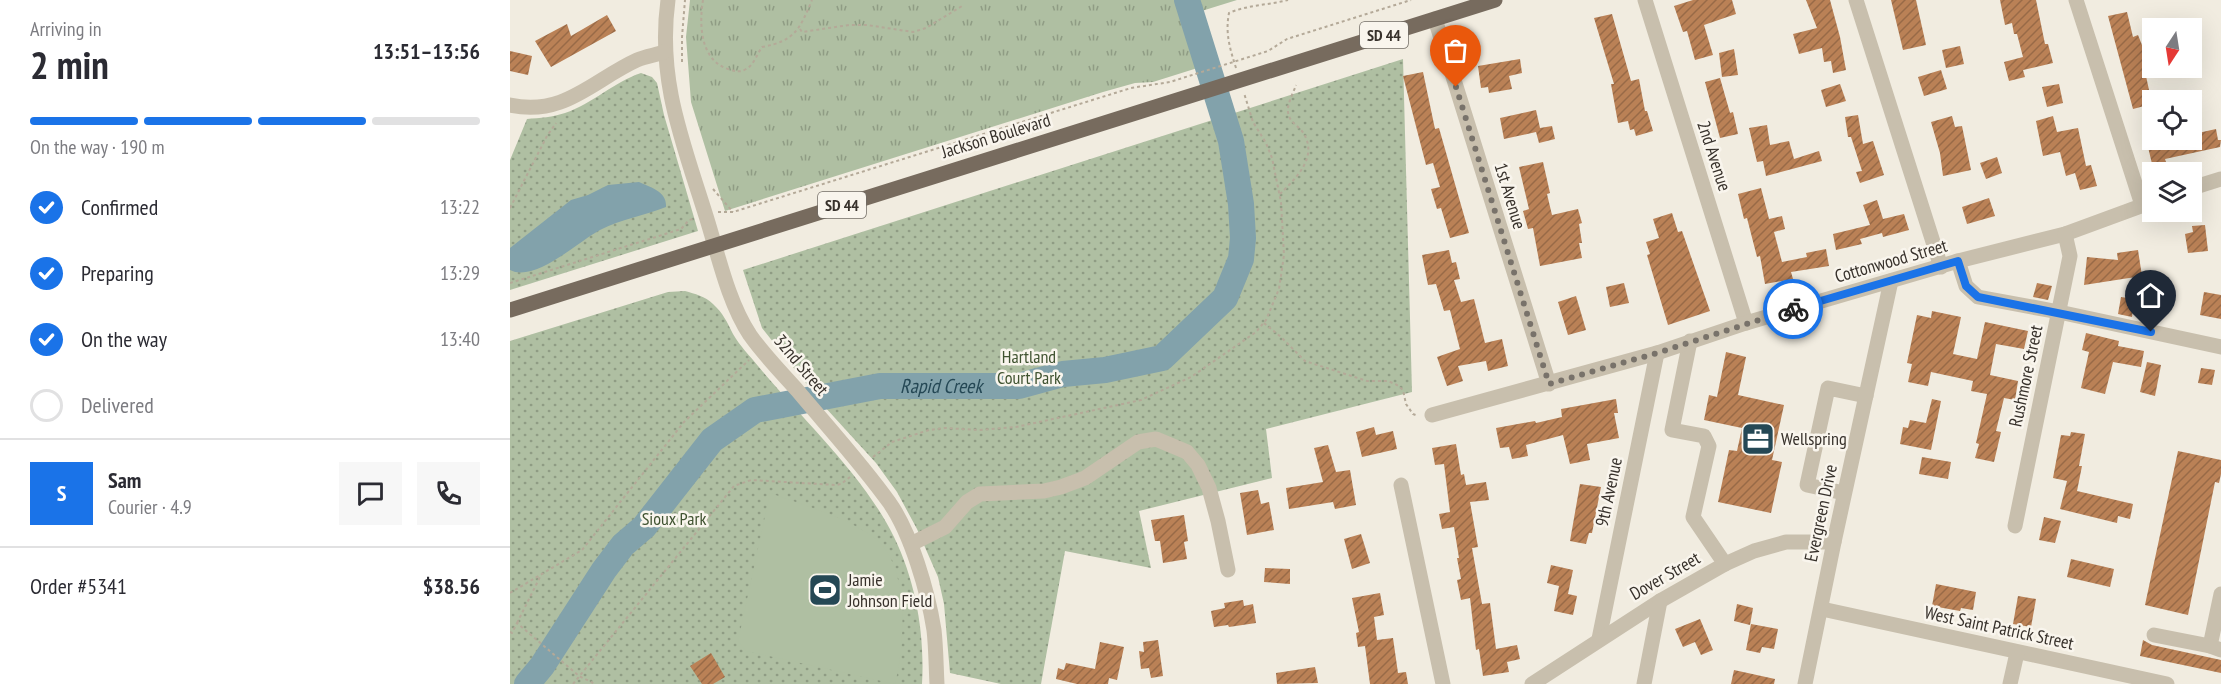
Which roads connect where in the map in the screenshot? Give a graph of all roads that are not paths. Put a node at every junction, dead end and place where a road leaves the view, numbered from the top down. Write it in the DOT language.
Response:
graph roads {
  1 [pos="668,0"];
  2 [pos="1495,0"];
  3 [pos="1644,0"];
  4 [pos="1856,0"];
  5 [pos="2076,0"];
  6 [pos="1435,19"];
  7 [pos="664,52"];
  8 [pos="510,105"];
  9 [pos="2221,179"];
  10 [pos="2202,186"];
  11 [pos="2142,189"];
  12 [pos="2142,205"];
  13 [pos="2065,234"];
  14 [pos="715,245"];
  15 [pos="1958,261"];
  16 [pos="1941,267"];
  17 [pos="1891,280"];
  18 [pos="510,310"];
  19 [pos="2059,312"];
  20 [pos="1746,323"];
  21 [pos="1690,341"];
  22 [pos="2221,347"];
  23 [pos="1657,353"];
  24 [pos="1549,384"];
  25 [pos="1866,396"];
  26 [pos="1431,415"];
  27 [pos="1401,485"];
  28 [pos="1844,493"];
  29 [pos="2015,526"];
  30 [pos="1834,542"];
  31 [pos="911,544"];
  32 [pos="1725,564"];
  33 [pos="1228,570"];
  34 [pos="2221,594"];
  35 [pos="1660,601"];
  36 [pos="1822,609"];
  37 [pos="2154,635"];
  38 [pos="1599,639"];
  39 [pos="2215,649"];
  40 [pos="2016,653"];
  41 [pos="938,684"];
  42 [pos="1443,684"];
  43 [pos="1532,684"];
  44 [pos="1644,684"];
  45 [pos="1805,684"];
  46 [pos="2010,684"];
  47 [pos="2168,684"];
  1 -- 7 [label="street, 32nd Street"];
  2 -- 6 [label="main road, Jackson Boulevard / SD 44"];
  3 -- 20 [label="street, 2nd Avenue"];
  4 -- 16 [label="street"];
  5 -- 11 [label="street"];
  6 -- 14 [label="main road, Jackson Boulevard / SD 44"];
  6 -- 24 [label="street, 1st Avenue"];
  7 -- 8 [label="street"];
  7 -- 14 [label="street, 32nd Street"];
  9 -- 10 [label="street"];
  12 -- 13 [label="street, Cottonwood Street"];
  13 -- 15 [label="street, Cottonwood Street"];
  13 -- 19 [label="street, Rushmore Street"];
  14 -- 18 [label="main road, Jackson Boulevard / SD 44"];
  14 -- 31 [label="street, 32nd Street"];
  15 -- 16 [label="street, Cottonwood Street"];
  15 -- 19 [label="street"];
  16 -- 17 [label="street, Cottonwood Street"];
  17 -- 20 [label="street, Cottonwood Street"];
  17 -- 25 [label="street, Evergreen Drive"];
  19 -- 22 [label="street"];
  19 -- 29 [label="street, Rushmore Street"];
  20 -- 21 [label="street, Cottonwood Street"];
  21 -- 23 [label="street, Cottonwood Street"];
  21 -- 32 [label="street"];
  23 -- 24 [label="street, Cottonwood Street"];
  23 -- 38 [label="street, 9th Avenue"];
  24 -- 26 [label="street, Cottonwood Street"];
  25 -- 28 [label="street, Evergreen Drive"];
  25 -- 28 [label="street"];
  27 -- 42 [label="street"];
  28 -- 30 [label="street, Evergreen Drive"];
  30 -- 32 [label="street, Dover Street"];
  30 -- 36 [label="street, Evergreen Drive"];
  31 -- 33 [label="street"];
  31 -- 41 [label="street, 32nd Street"];
  32 -- 35 [label="street, Dover Street"];
  34 -- 39 [label="street"];
  35 -- 38 [label="street, Dover Street"];
  35 -- 44 [label="street"];
  36 -- 40 [label="street, West Saint Patrick Street"];
  36 -- 45 [label="street, Evergreen Drive"];
  37 -- 39 [label="street"];
  38 -- 43 [label="street, Dover Street"];
  40 -- 46 [label="street"];
  40 -- 47 [label="street, West Saint Patrick Street"];
}
